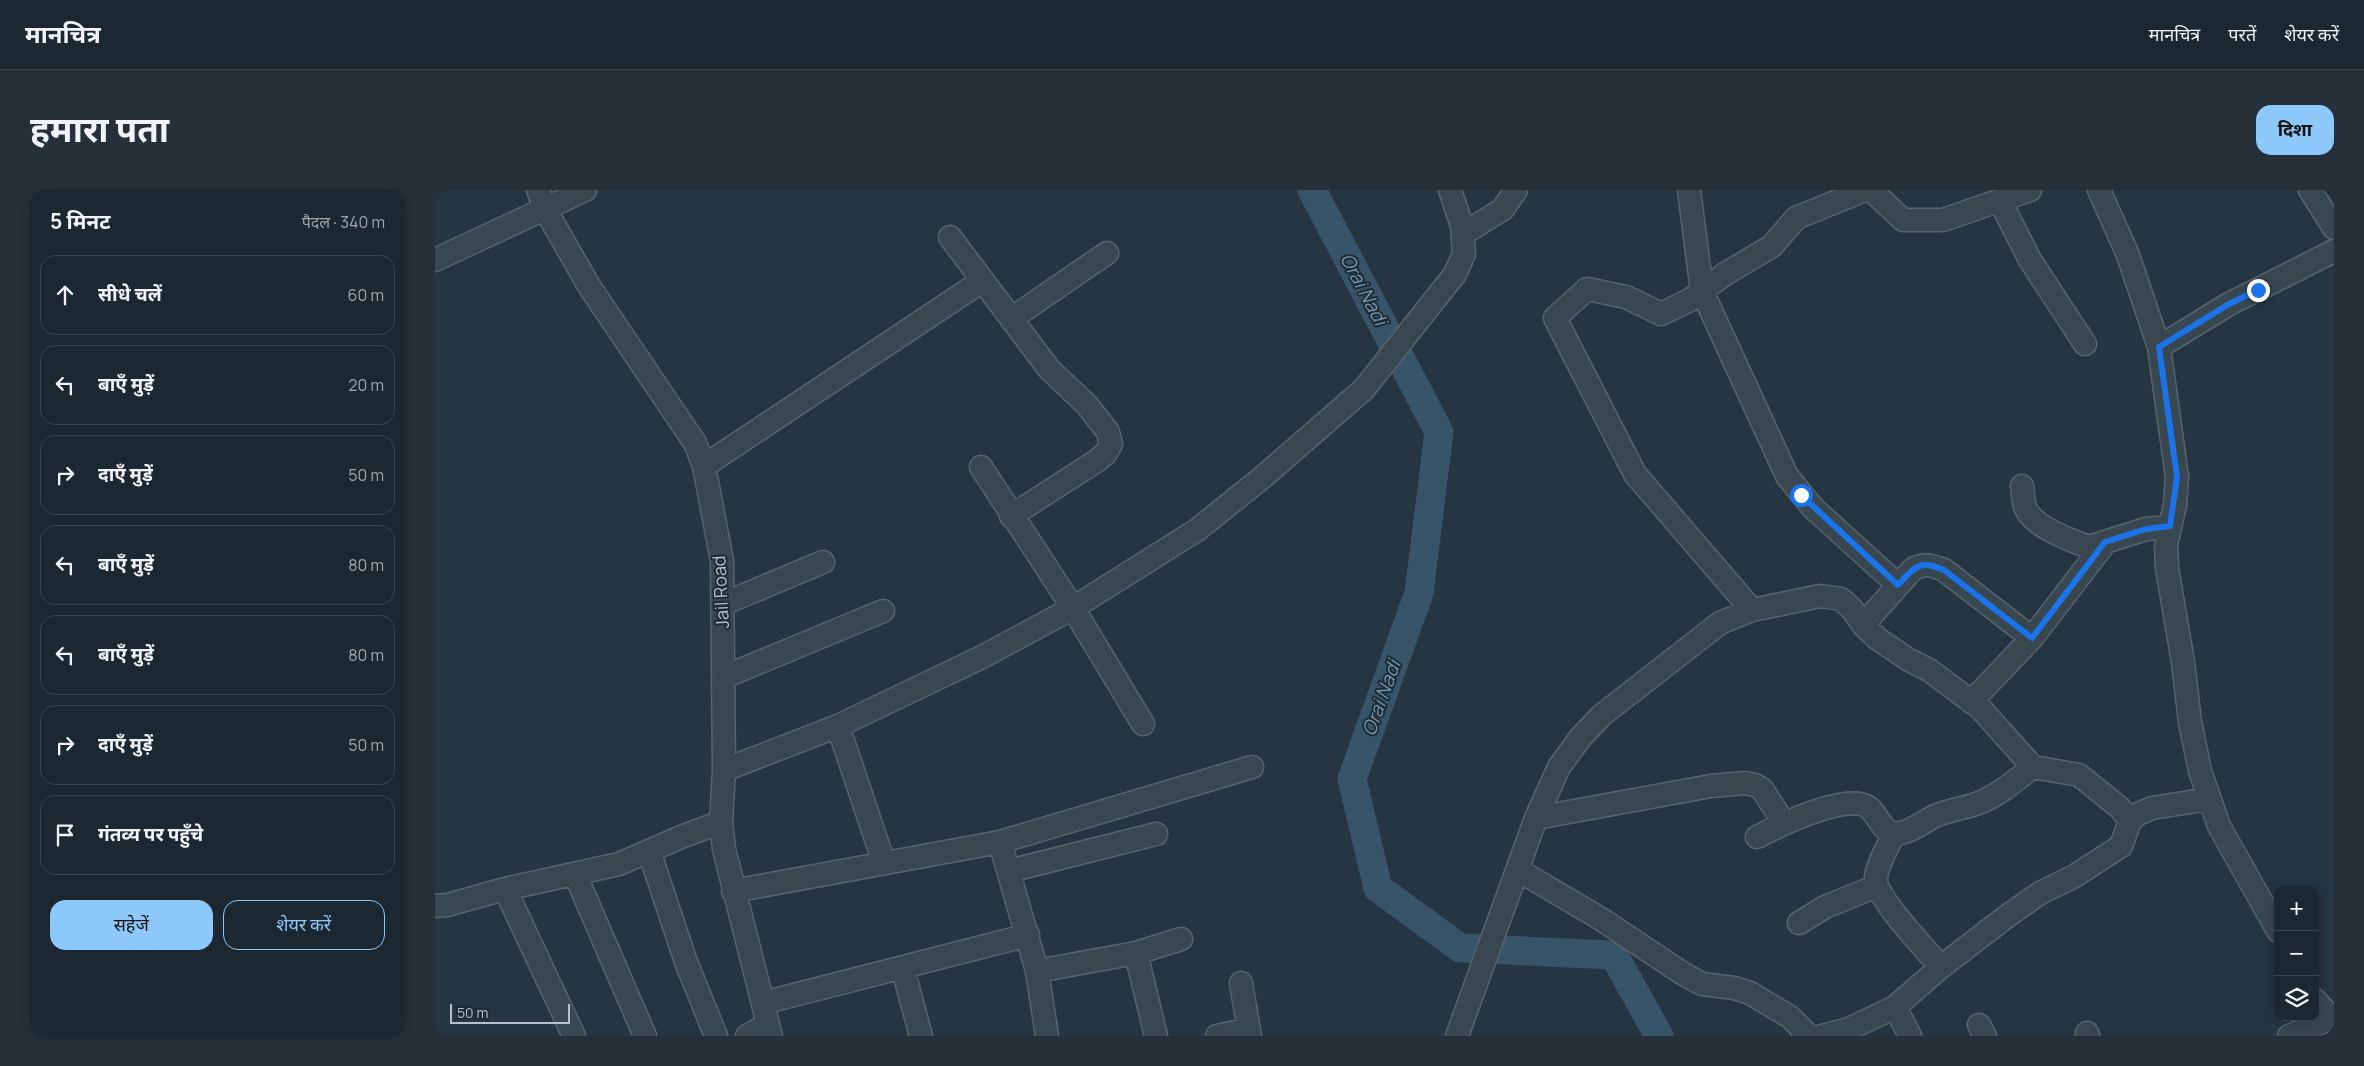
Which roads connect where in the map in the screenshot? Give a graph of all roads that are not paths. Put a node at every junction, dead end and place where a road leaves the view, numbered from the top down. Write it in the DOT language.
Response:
graph roads {
  1 [pos="585,190"];
  2 [pos="1450,190"];
  3 [pos="1516,190"];
  4 [pos="1689,190"];
  5 [pos="1865,190"];
  6 [pos="1871,190"];
  7 [pos="2030,190"];
  8 [pos="2099,190"];
  9 [pos="2310,190"];
  10 [pos="541,200"];
  11 [pos="2000,201"];
  12 [pos="2334,228"];
  13 [pos="1463,234"];
  14 [pos="950,237"];
  15 [pos="2334,251"];
  16 [pos="1107,253"];
  17 [pos="435,260"];
  18 [pos="982,281"];
  19 [pos="1702,291"];
  20 [pos="1011,319"];
  21 [pos="2085,344"];
  22 [pos="2159,347"];
  23 [pos="704,466"];
  24 [pos="981,467"];
  25 [pos="2022,486"];
  26 [pos="1011,516"];
  27 [pos="2170,526"];
  28 [pos="2105,542"];
  29 [pos="823,562"];
  30 [pos="1898,585"];
  31 [pos="723,604"];
  32 [pos="1073,608"];
  33 [pos="1752,610"];
  34 [pos="883,611"];
  35 [pos="1863,625"];
  36 [pos="2032,638"];
  37 [pos="724,677"];
  38 [pos="1971,702"];
  39 [pos="1143,724"];
  40 [pos="838,726"];
  41 [pos="2033,767"];
  42 [pos="1252,768"];
  43 [pos="724,770"];
  44 [pos="2209,799"];
  45 [pos="1536,818"];
  46 [pos="2130,821"];
  47 [pos="721,822"];
  48 [pos="1784,823"];
  49 [pos="1156,834"];
  50 [pos="1895,834"];
  51 [pos="1757,837"];
  52 [pos="1000,842"];
  53 [pos="649,851"];
  54 [pos="884,863"];
  55 [pos="1517,870"];
  56 [pos="1009,871"];
  57 [pos="575,874"];
  58 [pos="1877,886"];
  59 [pos="505,889"];
  60 [pos="733,891"];
  61 [pos="435,906"];
  62 [pos="1799,923"];
  63 [pos="2274,924"];
  64 [pos="1028,936"];
  65 [pos="1181,939"];
  66 [pos="1136,953"];
  67 [pos="1941,967"];
  68 [pos="903,968"];
  69 [pos="1037,971"];
  70 [pos="1241,984"];
  71 [pos="2319,1005"];
  72 [pos="1895,1007"];
  73 [pos="2332,1020"];
  74 [pos="768,1021"];
  75 [pos="1249,1033"];
  76 [pos="574,1036"];
  77 [pos="645,1036"];
  78 [pos="716,1036"];
  79 [pos="747,1036"];
  80 [pos="921,1036"];
  81 [pos="1047,1036"];
  82 [pos="1156,1036"];
  83 [pos="1217,1036"];
  84 [pos="1457,1036"];
  85 [pos="1809,1036"];
  86 [pos="1822,1036"];
  87 [pos="1910,1036"];
  88 [pos="2289,1036"];
  1 -- 10 [label="street"];
  2 -- 13 [label="street"];
  3 -- 13 [label="street"];
  4 -- 19 [label="street"];
  5 -- 19 [label="street"];
  6 -- 11 [label="street"];
  7 -- 11 [label="street"];
  8 -- 22 [label="street"];
  9 -- 12 [label="street"];
  10 -- 17 [label="street"];
  10 -- 23 [label="street, Jail Road"];
  11 -- 21 [label="street"];
  13 -- 32 [label="street"];
  14 -- 18 [label="street"];
  15 -- 22 [label="street"];
  16 -- 20 [label="street"];
  18 -- 20 [label="street"];
  18 -- 23 [label="street"];
  19 -- 30 [label="street"];
  19 -- 33 [label="street"];
  20 -- 26 [label="street"];
  22 -- 27 [label="street"];
  23 -- 31 [label="street, Jail Road"];
  24 -- 26 [label="street"];
  25 -- 28 [label="street"];
  26 -- 32 [label="street"];
  27 -- 28 [label="street"];
  27 -- 44 [label="street"];
  28 -- 36 [label="street"];
  29 -- 31 [label="street"];
  30 -- 35 [label="street"];
  30 -- 36 [label="street"];
  31 -- 37 [label="street, Jail Road"];
  32 -- 39 [label="street"];
  32 -- 40 [label="street"];
  33 -- 35 [label="street"];
  33 -- 45 [label="street"];
  34 -- 37 [label="street"];
  35 -- 38 [label="street"];
  36 -- 38 [label="street"];
  37 -- 43 [label="street, Jail Road"];
  38 -- 41 [label="street"];
  40 -- 43 [label="street"];
  40 -- 54 [label="street"];
  41 -- 46 [label="street"];
  41 -- 50 [label="street"];
  42 -- 52 [label="street"];
  43 -- 47 [label="street, Jail Road"];
  44 -- 46 [label="street"];
  44 -- 63 [label="street"];
  45 -- 48 [label="street"];
  45 -- 55 [label="street"];
  46 -- 67 [label="street"];
  47 -- 53 [label="street"];
  47 -- 60 [label="street, Jail Road"];
  48 -- 50 [label="street"];
  48 -- 51 [label="street"];
  49 -- 56 [label="street"];
  50 -- 58 [label="street"];
  52 -- 54 [label="street"];
  52 -- 56 [label="street"];
  53 -- 57 [label="street"];
  53 -- 78 [label="street"];
  54 -- 60 [label="street"];
  55 -- 84 [label="street"];
  55 -- 85 [label="street"];
  56 -- 64 [label="street"];
  57 -- 59 [label="street"];
  57 -- 77 [label="street"];
  58 -- 62 [label="street"];
  58 -- 67 [label="street"];
  59 -- 61 [label="street"];
  59 -- 76 [label="street"];
  60 -- 74 [label="street, Jail Road"];
  64 -- 68 [label="street"];
  64 -- 69 [label="street"];
  65 -- 66 [label="street"];
  66 -- 69 [label="street"];
  66 -- 82 [label="street"];
  67 -- 72 [label="street"];
  68 -- 74 [label="street"];
  68 -- 80 [label="street"];
  69 -- 81 [label="street"];
  70 -- 75 [label="street"];
  71 -- 73 [label="street"];
  72 -- 86 [label="street"];
  72 -- 87 [label="street"];
  73 -- 88 [label="street"];
  74 -- 79 [label="street"];
  75 -- 83 [label="street"];
}
